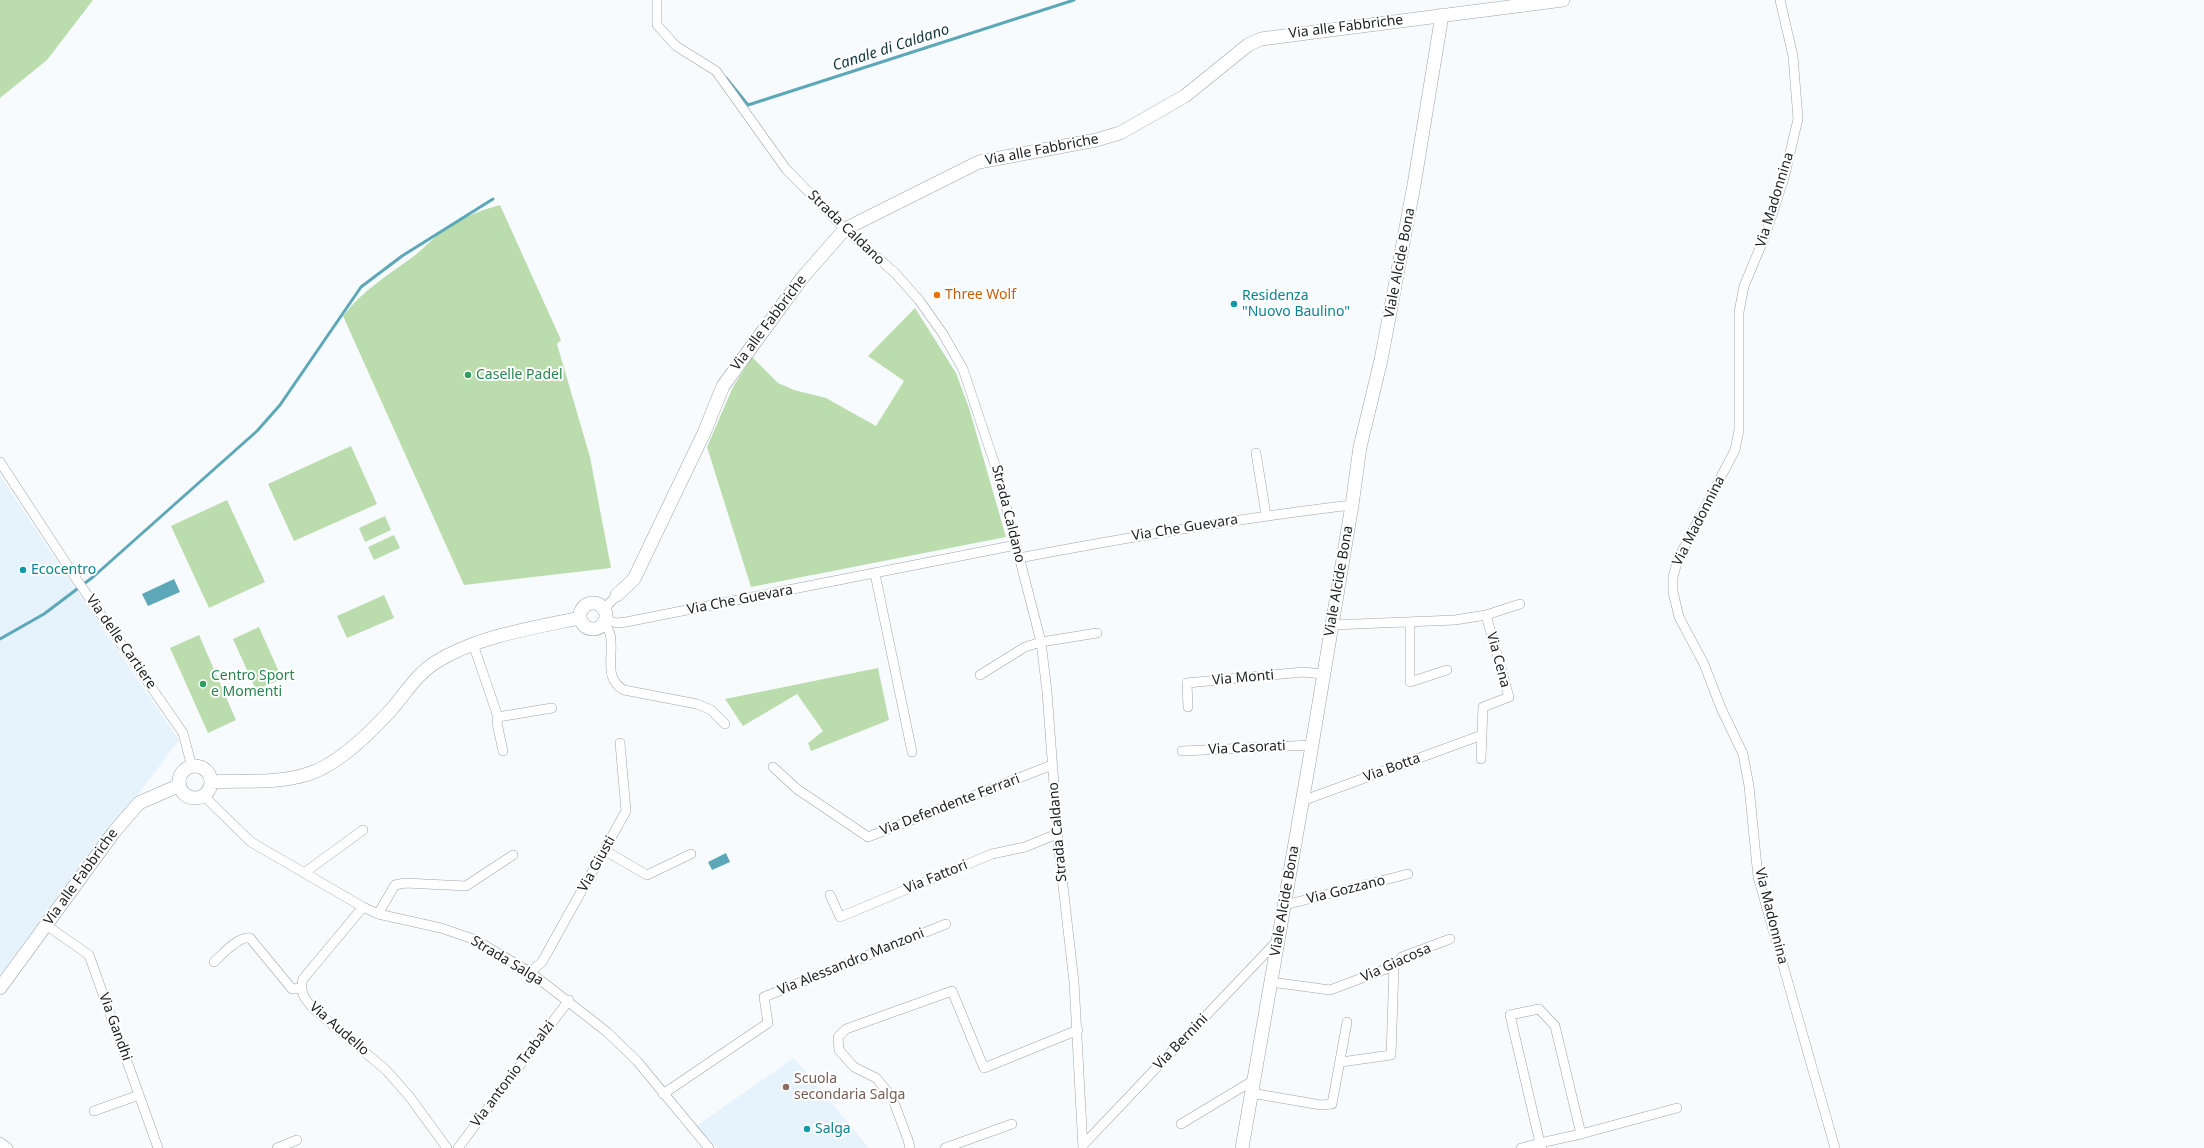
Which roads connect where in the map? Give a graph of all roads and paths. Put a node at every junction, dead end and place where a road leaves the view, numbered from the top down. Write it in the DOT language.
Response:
graph roads {
  1 [pos="657,0"];
  2 [pos="1563,0"];
  3 [pos="1780,0"];
  4 [pos="1442,15"];
  5 [pos="845,229"];
  6 [pos="1256,453"];
  7 [pos="0,462"];
  8 [pos="1352,505"];
  9 [pos="1266,515"];
  10 [pos="1016,545"];
  11 [pos="1019,558"];
  12 [pos="875,574"];
  13 [pos="616,595"];
  14 [pos="1520,604"];
  15 [pos="1486,615"];
  16 [pos="605,617"];
  17 [pos="580,618"];
  18 [pos="1410,622"];
  19 [pos="1332,625"];
  20 [pos="1097,633"];
  21 [pos="1041,642"];
  22 [pos="473,644"];
  23 [pos="1447,670"];
  24 [pos="980,674"];
  25 [pos="1323,674"];
  26 [pos="1188,706"];
  27 [pos="552,708"];
  28 [pos="498,717"];
  29 [pos="725,724"];
  30 [pos="1482,735"];
  31 [pos="620,743"];
  32 [pos="1312,745"];
  33 [pos="503,751"];
  34 [pos="1182,751"];
  35 [pos="912,752"];
  36 [pos="1481,759"];
  37 [pos="1052,765"];
  38 [pos="192,767"];
  39 [pos="773,767"];
  40 [pos="212,782"];
  41 [pos="180,785"];
  42 [pos="204,796"];
  43 [pos="1302,801"];
  44 [pos="363,830"];
  45 [pos="1057,834"];
  46 [pos="604,850"];
  47 [pos="513,854"];
  48 [pos="691,854"];
  49 [pos="304,872"];
  50 [pos="1408,874"];
  51 [pos="830,895"];
  52 [pos="1284,905"];
  53 [pos="363,907"];
  54 [pos="378,914"];
  55 [pos="946,924"];
  56 [pos="46,925"];
  57 [pos="1279,939"];
  58 [pos="1450,939"];
  59 [pos="214,962"];
  60 [pos="1394,966"];
  61 [pos="530,972"];
  62 [pos="1271,982"];
  63 [pos="0,988"];
  64 [pos="301,988"];
  65 [pos="569,1000"];
  66 [pos="1347,1022"];
  67 [pos="1078,1030"];
  68 [pos="1341,1062"];
  69 [pos="1253,1086"];
  70 [pos="663,1094"];
  71 [pos="139,1095"];
  72 [pos="1677,1108"];
  73 [pos="94,1111"];
  74 [pos="1012,1124"];
  75 [pos="1181,1124"];
  76 [pos="1580,1134"];
  77 [pos="297,1140"];
  78 [pos="0,1142"];
  79 [pos="1083,1146"];
  80 [pos="1541,1146"];
  81 [pos="8,1148"];
  82 [pos="158,1148"];
  83 [pos="277,1148"];
  84 [pos="447,1148"];
  85 [pos="458,1148"];
  86 [pos="709,1148"];
  87 [pos="910,1148"];
  88 [pos="945,1148"];
  89 [pos="1242,1148"];
  90 [pos="1521,1148"];
  91 [pos="1835,1148"];
  1 -- 5 [label="street, Strada Caldano"];
  2 -- 4 [label="street, Via alle Fabbriche"];
  3 -- 91 [label="street, Via Madonnina"];
  4 -- 5 [label="street, Via alle Fabbriche"];
  4 -- 8 [label="street, Viale Alcide Bona"];
  5 -- 10 [label="street, Strada Caldano"];
  5 -- 13 [label="street, Via alle Fabbriche"];
  6 -- 9 [label="street"];
  7 -- 38 [label="street, Via delle Cartiere"];
  8 -- 9 [label="street, Via Che Guevara"];
  8 -- 19 [label="street, Viale Alcide Bona"];
  9 -- 11 [label="street, Via Che Guevara"];
  10 -- 11 [label="street, Strada Caldano"];
  10 -- 12 [label="street, Via Che Guevara"];
  11 -- 21 [label="street, Strada Caldano"];
  12 -- 16 [label="street, Via Che Guevara"];
  12 -- 35 [label="street"];
  13 -- 16 [label="street"];
  14 -- 15 [label="street, Via Cena"];
  15 -- 18 [label="street, Via Cena"];
  15 -- 30 [label="street, Via Cena"];
  16 -- 17 [label="street"];
  16 -- 17 [label="street"];
  16 -- 29 [label="street"];
  17 -- 22 [label="street"];
  18 -- 19 [label="street, Via Cena"];
  18 -- 23 [label="street"];
  19 -- 25 [label="street, Viale Alcide Bona"];
  20 -- 21 [label="street"];
  21 -- 24 [label="street"];
  21 -- 37 [label="street, Strada Caldano"];
  22 -- 28 [label="street"];
  22 -- 40 [label="street"];
  25 -- 26 [label="street, Via Monti"];
  25 -- 32 [label="street, Viale Alcide Bona"];
  27 -- 28 [label="street"];
  28 -- 33 [label="street"];
  30 -- 36 [label="street, Via Cena"];
  30 -- 43 [label="street, Via Botta"];
  31 -- 46 [label="street, Via Giusti"];
  32 -- 34 [label="street, Via Casorati"];
  32 -- 43 [label="street, Viale Alcide Bona"];
  37 -- 39 [label="street, Via Defendente Ferrari"];
  37 -- 45 [label="street, Strada Caldano"];
  38 -- 40 [label="street"];
  38 -- 41 [label="street"];
  40 -- 42 [label="street"];
  41 -- 42 [label="street"];
  41 -- 56 [label="street, Via alle Fabbriche"];
  42 -- 49 [label="street, Strada Salga"];
  43 -- 52 [label="street, Viale Alcide Bona"];
  44 -- 49 [label="street"];
  45 -- 51 [label="street, Via Fattori"];
  45 -- 67 [label="street, Strada Caldano"];
  46 -- 48 [label="street"];
  46 -- 61 [label="street, Via Giusti"];
  47 -- 54 [label="street"];
  49 -- 53 [label="street, Strada Salga"];
  50 -- 52 [label="street, Via Gozzano"];
  52 -- 57 [label="street, Viale Alcide Bona"];
  53 -- 54 [label="street, Strada Salga"];
  53 -- 64 [label="street, Via Audello"];
  54 -- 61 [label="street, Strada Salga"];
  55 -- 70 [label="street, Via Alessandro Manzoni"];
  56 -- 63 [label="street, Via alle Fabbriche"];
  56 -- 71 [label="street, Via Gandhi"];
  57 -- 62 [label="street, Viale Alcide Bona"];
  57 -- 79 [label="street, Via Bernini"];
  58 -- 60 [label="street, Via Giacosa"];
  59 -- 64 [label="street"];
  60 -- 62 [label="street, Via Giacosa"];
  60 -- 68 [label="street"];
  61 -- 65 [label="street, Strada Salga"];
  62 -- 69 [label="street, Viale Alcide Bona"];
  64 -- 84 [label="street, Via Audello"];
  65 -- 70 [label="street, Strada Salga"];
  65 -- 85 [label="street, Via antonio Trabalzi"];
  66 -- 68 [label="street"];
  67 -- 79 [label="street, Strada Caldano"];
  67 -- 87 [label="street"];
  68 -- 69 [label="street"];
  69 -- 75 [label="street"];
  69 -- 89 [label="street, Viale Alcide Bona"];
  70 -- 86 [label="street, Strada Salga"];
  71 -- 73 [label="street"];
  71 -- 82 [label="street, Via Gandhi"];
  72 -- 76 [label="street"];
  74 -- 88 [label="street"];
  76 -- 80 [label="street"];
  76 -- 80 [label="street"];
  77 -- 83 [label="street"];
  78 -- 81 [label="street"];
  80 -- 90 [label="street"];
}
